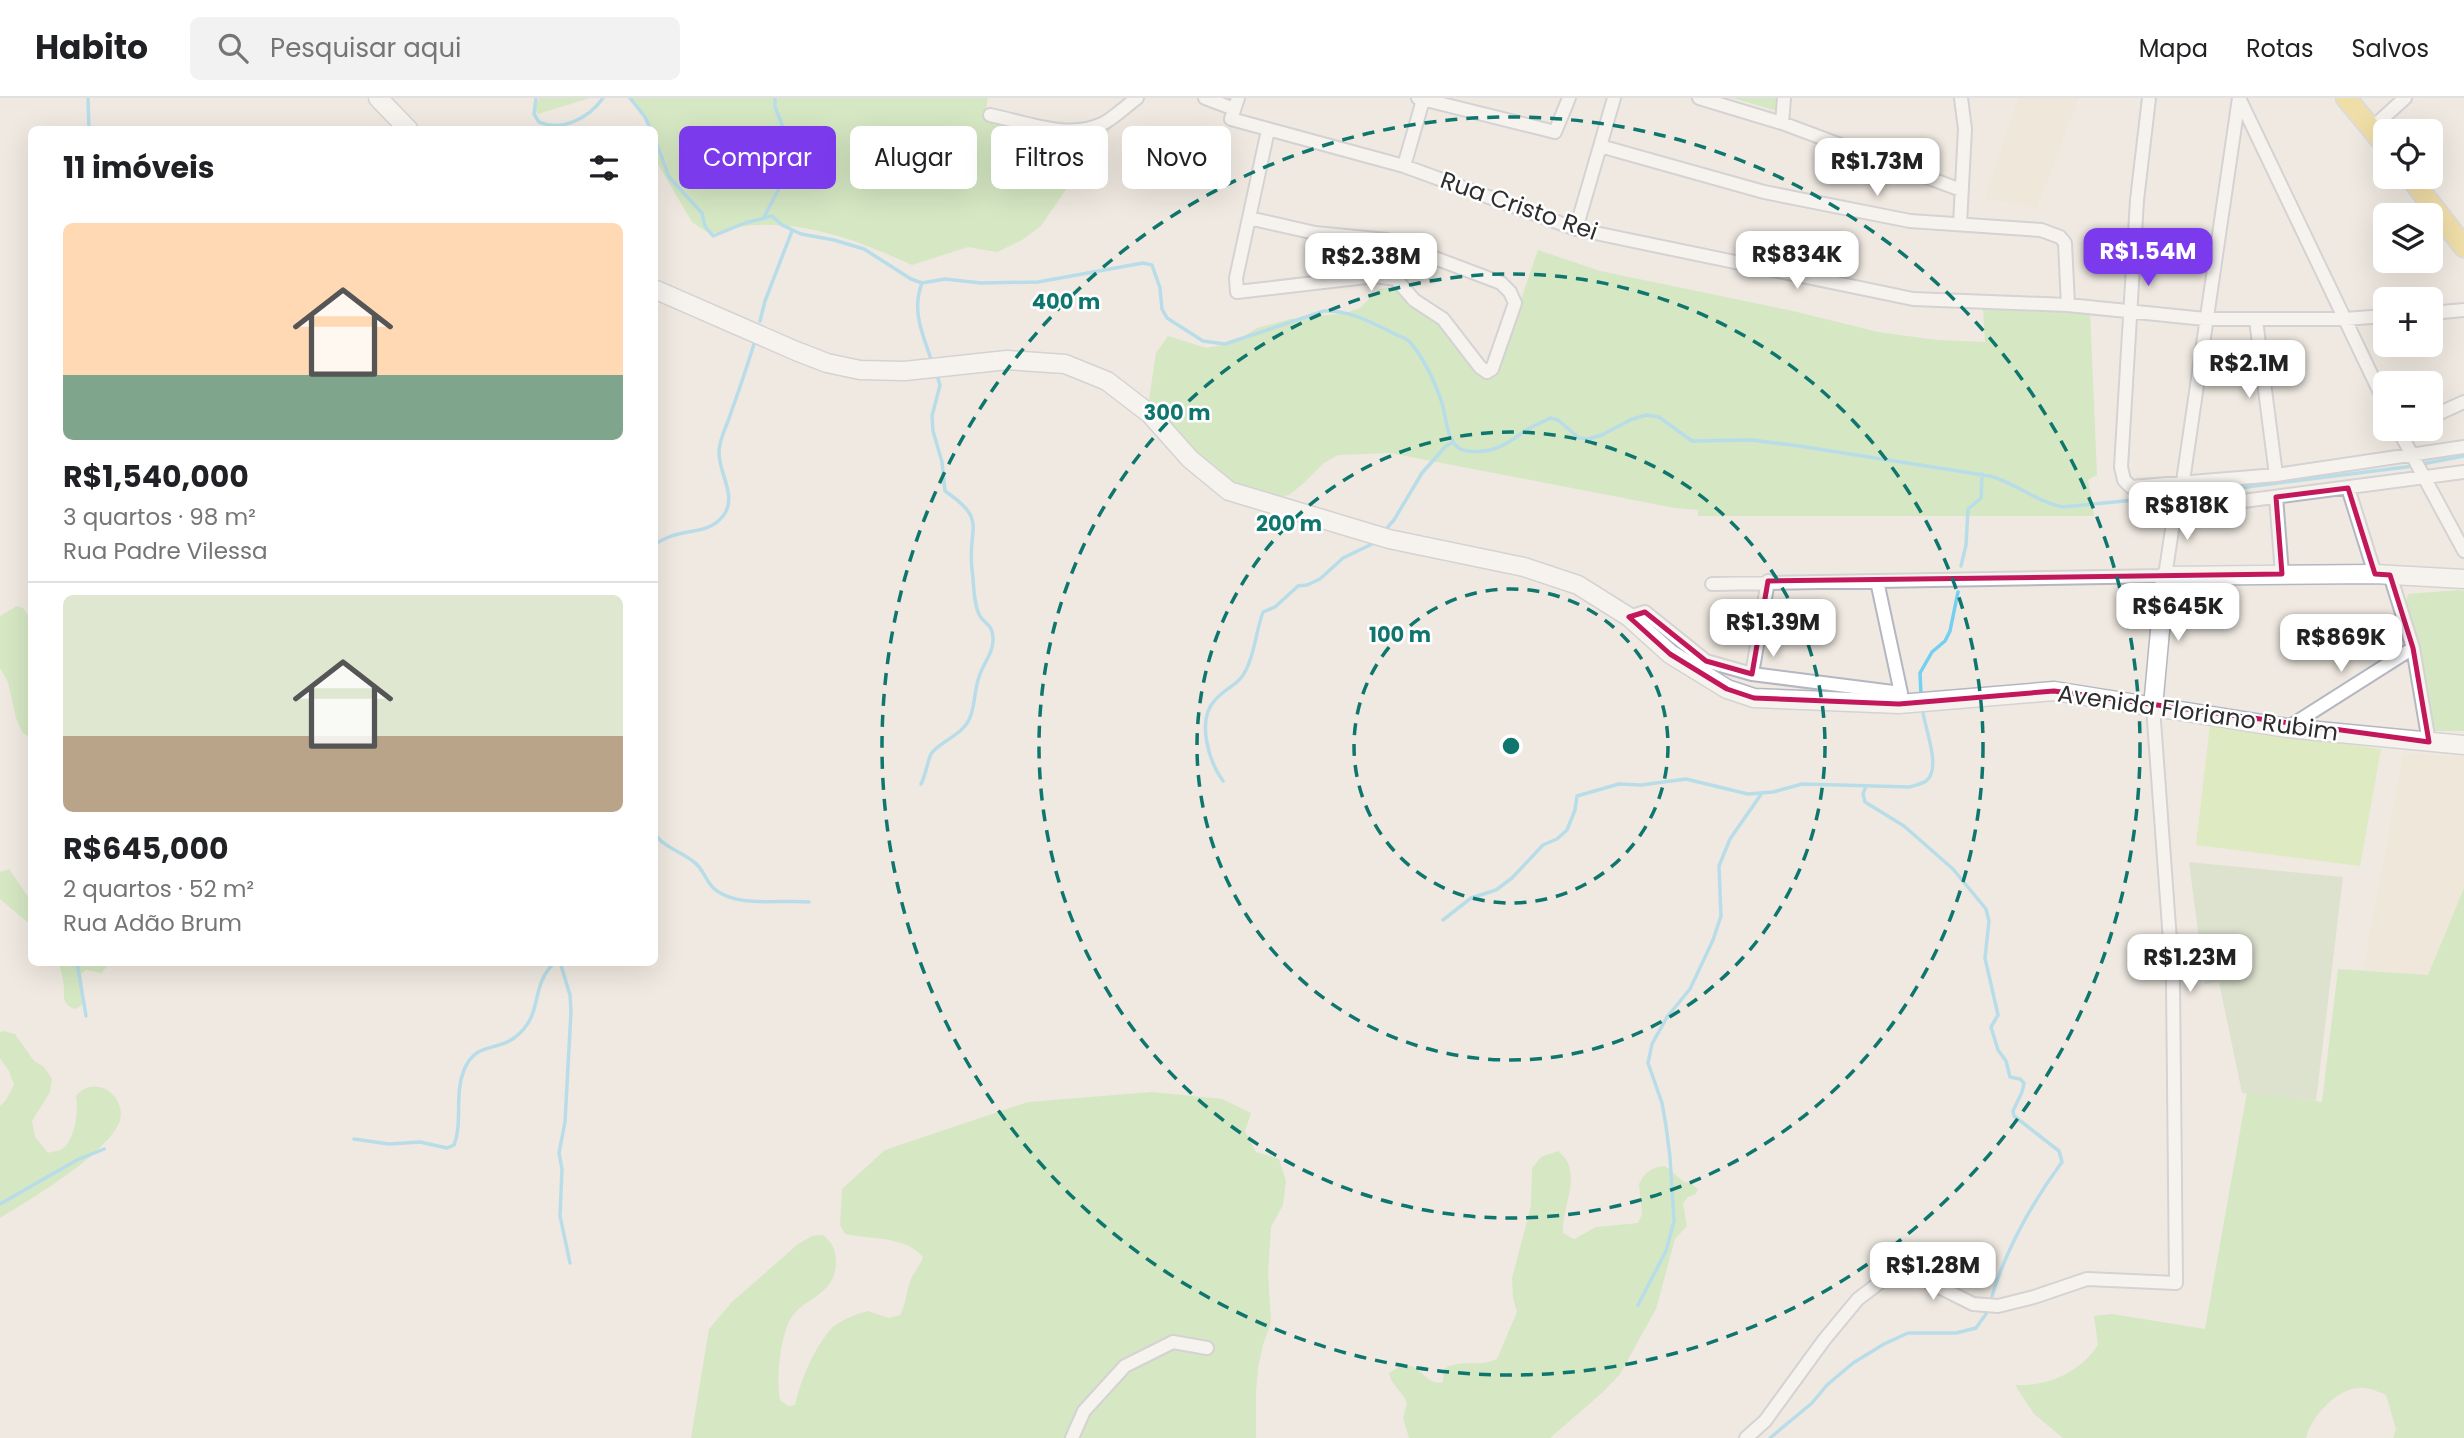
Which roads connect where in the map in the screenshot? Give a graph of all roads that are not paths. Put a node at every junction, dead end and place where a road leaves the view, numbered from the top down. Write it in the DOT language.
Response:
graph roads {
  1 [pos="378,98"];
  2 [pos="1137,98"];
  3 [pos="1205,98"];
  4 [pos="1569,98"];
  5 [pos="1614,98"];
  6 [pos="1699,98"];
  7 [pos="1784,98"];
  8 [pos="1961,98"];
  9 [pos="2149,98"];
  10 [pos="2239,98"];
  11 [pos="2346,98"];
  12 [pos="2405,98"];
  13 [pos="1420,99"];
  14 [pos="1234,109"];
  15 [pos="990,115"];
  16 [pos="1782,124"];
  17 [pos="405,126"];
  18 [pos="2372,128"];
  19 [pos="1268,130"];
  20 [pos="1600,146"];
  21 [pos="1404,166"];
  22 [pos="2419,189"];
  23 [pos="1961,190"];
  24 [pos="1249,218"];
  25 [pos="1959,224"];
  26 [pos="1576,229"];
  27 [pos="2464,247"];
  28 [pos="658,291"];
  29 [pos="2068,305"];
  30 [pos="2464,310"];
  31 [pos="2130,312"];
  32 [pos="2443,312"];
  33 [pos="2373,317"];
  34 [pos="2206,318"];
  35 [pos="2345,319"];
  36 [pos="2256,320"];
  37 [pos="2373,378"];
  38 [pos="2464,402"];
  39 [pos="2443,412"];
  40 [pos="2406,441"];
  41 [pos="2464,446"];
  42 [pos="2415,458"];
  43 [pos="2464,472"];
  44 [pos="2276,475"];
  45 [pos="2424,476"];
  46 [pos="2181,485"];
  47 [pos="2348,488"];
  48 [pos="2276,497"];
  49 [pos="2176,506"];
  50 [pos="2464,551"];
  51 [pos="2281,574"];
  52 [pos="2382,575"];
  53 [pos="2165,576"];
  54 [pos="2464,579"];
  55 [pos="1877,580"];
  56 [pos="1768,581"];
  57 [pos="1712,584"];
  58 [pos="1629,617"];
  59 [pos="2413,648"];
  60 [pos="1752,674"];
  61 [pos="1900,699"];
  62 [pos="2153,707"];
  63 [pos="2287,728"];
  64 [pos="2429,742"];
  65 [pos="2464,745"];
  66 [pos="1207,1348"];
  67 [pos="1072,1438"];
  68 [pos="1746,1438"];
  1 -- 17 [label="main road"];
  2 -- 15 [label="street"];
  3 -- 14 [label="street, Rua Cristo Rei"];
  4 -- 13 [label="street"];
  5 -- 20 [label="street"];
  6 -- 16 [label="street"];
  7 -- 16 [label="street"];
  8 -- 23 [label="street"];
  9 -- 31 [label="street"];
  10 -- 34 [label="street"];
  10 -- 35 [label="street"];
  11 -- 18 [label="main road"];
  12 -- 18 [label="street"];
  13 -- 21 [label="street"];
  14 -- 19 [label="street, Rua Cristo Rei"];
  16 -- 23 [label="street"];
  19 -- 21 [label="street, Rua Cristo Rei"];
  19 -- 24 [label="street"];
  20 -- 25 [label="street"];
  20 -- 26 [label="street"];
  21 -- 26 [label="street, Rua Cristo Rei"];
  22 -- 27 [label="main road"];
  23 -- 25 [label="street"];
  24 -- 24 [label="street"];
  25 -- 29 [label="street"];
  26 -- 29 [label="street, Rua Cristo Rei"];
  28 -- 58 [label="main road"];
  29 -- 31 [label="street, Rua Cristo Rei"];
  30 -- 32 [label="street"];
  31 -- 34 [label="street, Rua Cristo Rei"];
  31 -- 46 [label="street"];
  33 -- 35 [label="street, Rua Cristo Rei"];
  34 -- 36 [label="street, Rua Cristo Rei"];
  34 -- 46 [label="street"];
  35 -- 36 [label="street, Rua Cristo Rei"];
  35 -- 37 [label="street"];
  36 -- 44 [label="street"];
  38 -- 39 [label="street"];
  40 -- 42 [label="street"];
  41 -- 42 [label="street"];
  42 -- 44 [label="street"];
  42 -- 45 [label="street"];
  43 -- 45 [label="street"];
  44 -- 46 [label="street"];
  45 -- 47 [label="street"];
  45 -- 50 [label="street"];
  46 -- 49 [label="street"];
  47 -- 48 [label="street"];
  47 -- 52 [label="street"];
  48 -- 49 [label="street"];
  48 -- 51 [label="street"];
  49 -- 53 [label="street"];
  51 -- 52 [label="main road"];
  51 -- 53 [label="main road"];
  52 -- 54 [label="main road"];
  52 -- 59 [label="street"];
  53 -- 55 [label="street"];
  53 -- 62 [label="main road"];
  55 -- 56 [label="street"];
  55 -- 61 [label="street"];
  56 -- 57 [label="street"];
  56 -- 60 [label="street"];
  58 -- 60 [label="street, Avenida Floriano Rubim"];
  58 -- 61 [label="main road"];
  59 -- 63 [label="street"];
  59 -- 64 [label="street"];
  60 -- 61 [label="street, Avenida Floriano Rubim"];
  61 -- 62 [label="main road, Avenida Floriano Rubim"];
  62 -- 63 [label="main road, Avenida Floriano Rubim"];
  62 -- 68 [label="street"];
  63 -- 64 [label="main road, Avenida Floriano Rubim"];
  64 -- 65 [label="main road, Avenida Floriano Rubim"];
  66 -- 67 [label="street"];
}
